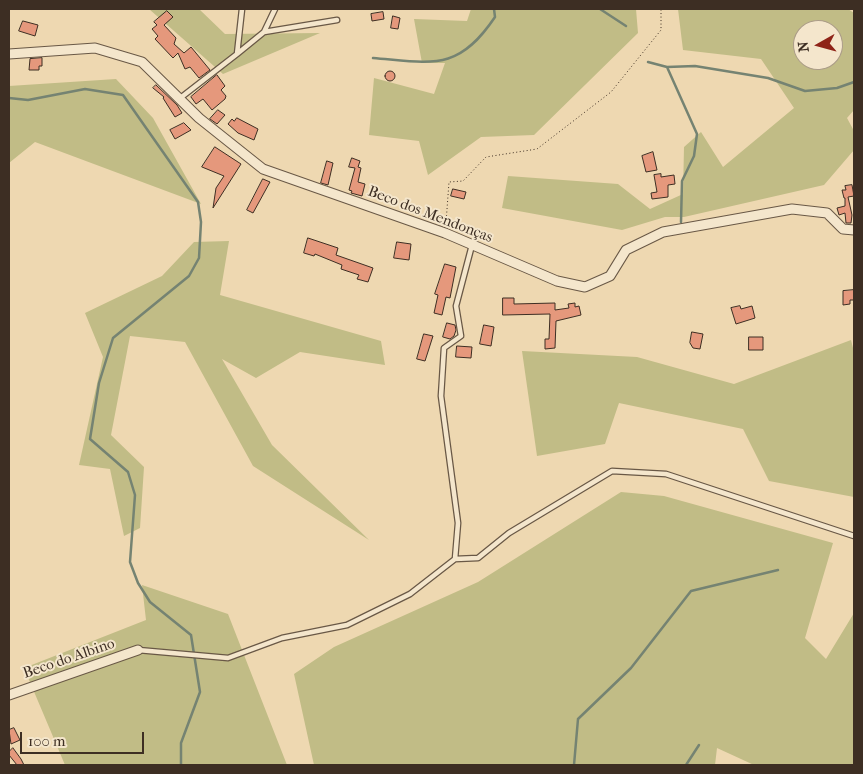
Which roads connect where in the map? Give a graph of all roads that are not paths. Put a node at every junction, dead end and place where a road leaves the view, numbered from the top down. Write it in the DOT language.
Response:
graph roads {
  1 [pos="242,9"];
  2 [pos="275,9"];
  3 [pos="337,20"];
  4 [pos="264,32"];
  5 [pos="9,54"];
  6 [pos="237,54"];
  7 [pos="179,99"];
  8 [pos="854,230"];
  9 [pos="472,245"];
  10 [pos="854,536"];
  11 [pos="454,559"];
  12 [pos="138,650"];
  13 [pos="9,695"];
  1 -- 6 [label="lane"];
  2 -- 4 [label="lane"];
  3 -- 4 [label="lane"];
  4 -- 6 [label="lane"];
  5 -- 7 [label="street, Beco dos Mendonças"];
  6 -- 7 [label="lane"];
  7 -- 9 [label="street, Beco dos Mendonças"];
  8 -- 9 [label="street, Beco dos Mendonças"];
  9 -- 11 [label="lane"];
  10 -- 11 [label="lane"];
  11 -- 12 [label="lane"];
  12 -- 13 [label="street, Beco do Albino"];
}
